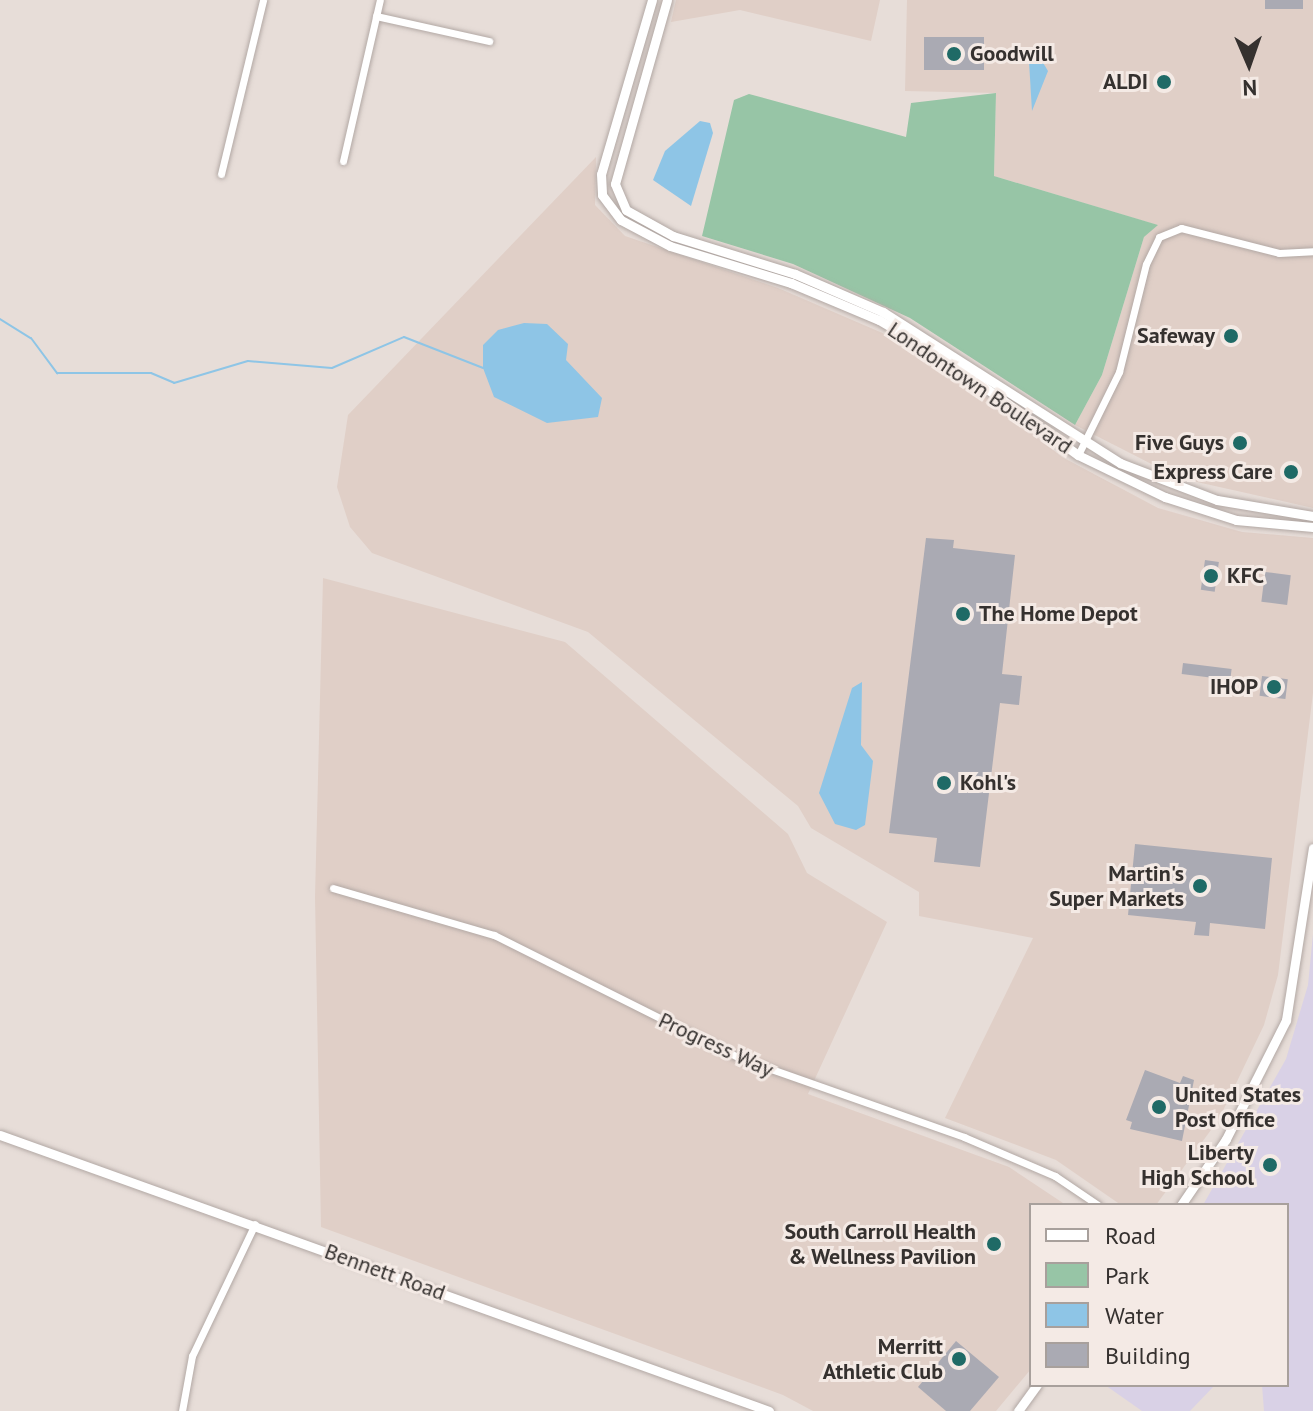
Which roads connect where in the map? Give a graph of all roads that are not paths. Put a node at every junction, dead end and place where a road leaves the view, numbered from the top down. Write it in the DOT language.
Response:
graph roads {
  1 [pos="263,0"];
  2 [pos="380,0"];
  3 [pos="652,0"];
  4 [pos="667,0"];
  5 [pos="376,16"];
  6 [pos="489,41"];
  7 [pos="343,161"];
  8 [pos="221,174"];
  9 [pos="652,231"];
  10 [pos="1313,251"];
  11 [pos="1084,444"];
  12 [pos="1078,455"];
  13 [pos="1313,516"];
  14 [pos="1313,527"];
  15 [pos="1313,848"];
  16 [pos="333,888"];
  17 [pos="0,1135"];
  18 [pos="1095,1203"];
  19 [pos="1182,1203"];
  20 [pos="255,1224"];
  21 [pos="1036,1387"];
  22 [pos="740,1406"];
  23 [pos="182,1411"];
  24 [pos="769,1411"];
  25 [pos="1018,1411"];
  1 -- 8 [label="street"];
  2 -- 5 [label="street"];
  3 -- 9 [label="street"];
  4 -- 9 [label="street"];
  5 -- 6 [label="street"];
  5 -- 7 [label="street"];
  9 -- 11 [label="street, Londontown Boulevard"];
  9 -- 12 [label="street, Londontown Boulevard"];
  10 -- 11 [label="street"];
  11 -- 12 [label="street"];
  11 -- 13 [label="street, Londontown Boulevard"];
  12 -- 14 [label="street, Londontown Boulevard"];
  15 -- 19 [label="street"];
  16 -- 18 [label="street, Progress Way"];
  17 -- 20 [label="street, Bennett Road"];
  20 -- 22 [label="street, Bennett Road"];
  20 -- 23 [label="street"];
  21 -- 25 [label="street"];
  22 -- 24 [label="street, Bennett Road"];
}
